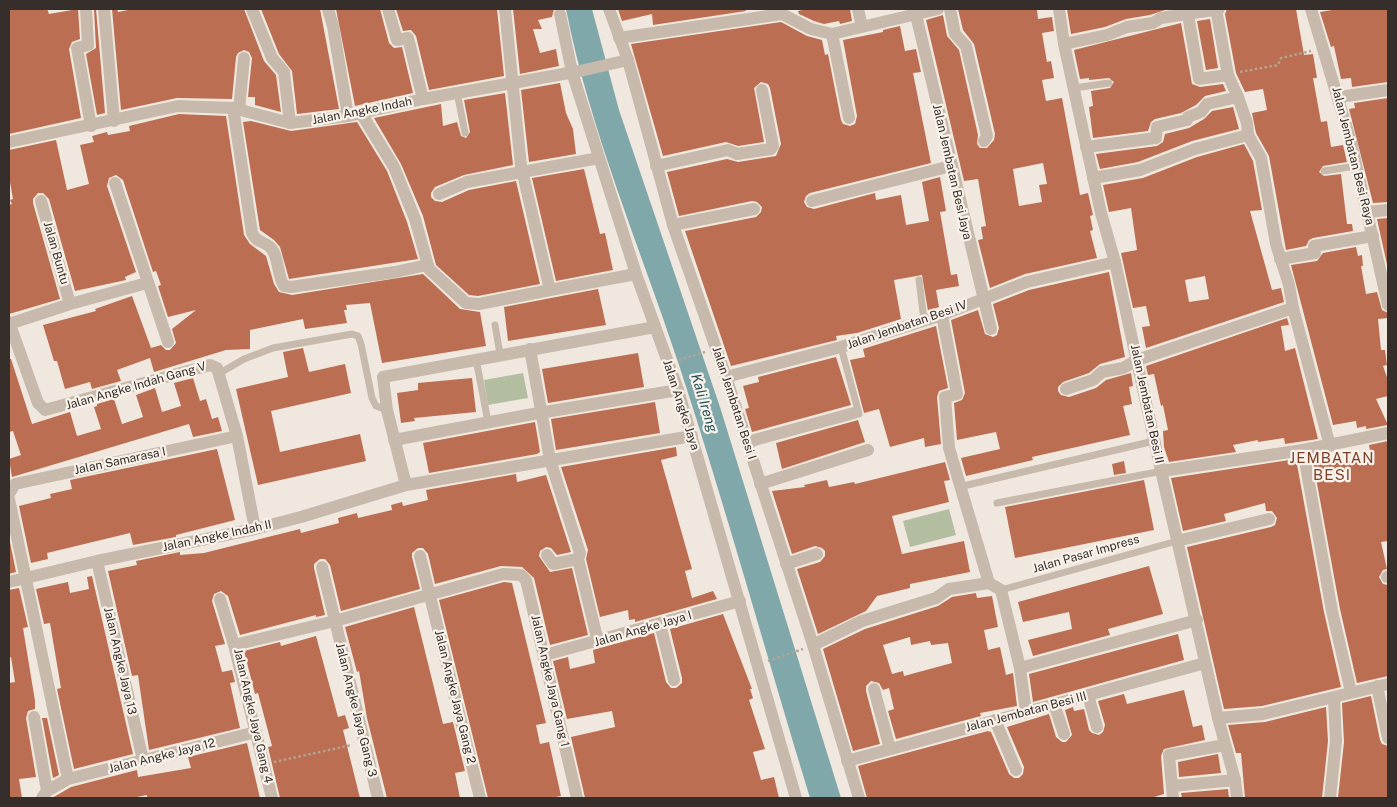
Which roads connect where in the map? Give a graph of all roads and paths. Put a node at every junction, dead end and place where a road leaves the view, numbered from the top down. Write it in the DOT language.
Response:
graph roads {
  1 [pos="86,9"];
  2 [pos="104,9"];
  3 [pos="252,9"];
  4 [pos="328,9"];
  5 [pos="388,9"];
  6 [pos="505,9"];
  7 [pos="609,9"];
  8 [pos="858,9"];
  9 [pos="938,9"];
  10 [pos="950,9"];
  11 [pos="1059,9"];
  12 [pos="1218,9"];
  13 [pos="1311,9"];
  14 [pos="1187,11"];
  15 [pos="560,14"];
  16 [pos="792,14"];
  17 [pos="893,14"];
  18 [pos="916,15"];
  19 [pos="862,27"];
  20 [pos="832,34"];
  21 [pos="619,38"];
  22 [pos="1064,44"];
  23 [pos="1322,48"];
  24 [pos="244,58"];
  25 [pos="624,61"];
  26 [pos="576,72"];
  27 [pos="1228,75"];
  28 [pos="512,82"];
  29 [pos="1109,83"];
  30 [pos="1074,88"];
  31 [pos="762,90"];
  32 [pos="1388,90"];
  33 [pos="457,92"];
  34 [pos="1238,97"];
  35 [pos="1339,97"];
  36 [pos="423,99"];
  37 [pos="236,109"];
  38 [pos="354,114"];
  39 [pos="850,118"];
  40 [pos="114,121"];
  41 [pos="290,124"];
  42 [pos="91,126"];
  43 [pos="465,133"];
  44 [pos="1248,135"];
  45 [pos="984,141"];
  46 [pos="9,142"];
  47 [pos="1086,147"];
  48 [pos="599,158"];
  49 [pos="656,166"];
  50 [pos="951,166"];
  51 [pos="1356,166"];
  52 [pos="1324,171"];
  53 [pos="522,173"];
  54 [pos="1093,178"];
  55 [pos="114,183"];
  56 [pos="439,194"];
  57 [pos="41,201"];
  58 [pos="812,201"];
  59 [pos="754,209"];
  60 [pos="1388,210"];
  61 [pos="1368,212"];
  62 [pos="673,225"];
  63 [pos="1373,236"];
  64 [pos="1280,258"];
  65 [pos="1115,262"];
  66 [pos="427,265"];
  67 [pos="1384,266"];
  68 [pos="636,274"];
  69 [pos="919,280"];
  70 [pos="147,283"];
  71 [pos="550,290"];
  72 [pos="982,298"];
  73 [pos="1388,303"];
  74 [pos="70,304"];
  75 [pos="1294,308"];
  76 [pos="942,315"];
  77 [pos="924,320"];
  78 [pos="9,323"];
  79 [pos="494,325"];
  80 [pos="655,327"];
  81 [pos="991,329"];
  82 [pos="168,342"];
  83 [pos="841,347"];
  84 [pos="530,349"];
  85 [pos="705,352"];
  86 [pos="500,354"];
  87 [pos="476,359"];
  88 [pos="1137,360"];
  89 [pos="675,361"];
  90 [pos="220,373"];
  91 [pos="726,377"];
  92 [pos="1066,389"];
  93 [pos="678,390"];
  94 [pos="387,410"];
  95 [pos="541,412"];
  96 [pos="857,414"];
  97 [pos="488,422"];
  98 [pos="1388,433"];
  99 [pos="237,436"];
  100 [pos="692,436"];
  101 [pos="394,440"];
  102 [pos="1154,441"];
  103 [pos="747,442"];
  104 [pos="1330,446"];
  105 [pos="868,450"];
  106 [pos="1303,450"];
  107 [pos="550,460"];
  108 [pos="1162,471"];
  109 [pos="760,484"];
  110 [pos="406,485"];
  111 [pos="959,487"];
  112 [pos="9,494"];
  113 [pos="9,499"];
  114 [pos="997,503"];
  115 [pos="1268,519"];
  116 [pos="254,528"];
  117 [pos="1177,541"];
  118 [pos="817,554"];
  119 [pos="547,555"];
  120 [pos="420,556"];
  121 [pos="578,559"];
  122 [pos="97,561"];
  123 [pos="786,564"];
  124 [pos="322,567"];
  125 [pos="26,579"];
  126 [pos="9,582"];
  127 [pos="989,583"];
  128 [pos="1002,590"];
  129 [pos="430,596"];
  130 [pos="220,599"];
  131 [pos="740,601"];
  132 [pos="1197,620"];
  133 [pos="335,621"];
  134 [pos="660,624"];
  135 [pos="598,642"];
  136 [pos="234,645"];
  137 [pos="809,647"];
  138 [pos="545,655"];
  139 [pos="764,662"];
  140 [pos="1205,663"];
  141 [pos="1020,668"];
  142 [pos="674,680"];
  143 [pos="1383,685"];
  144 [pos="874,688"];
  145 [pos="1351,692"];
  146 [pos="1088,695"];
  147 [pos="1334,698"];
  148 [pos="1054,704"];
  149 [pos="1026,712"];
  150 [pos="34,717"];
  151 [pos="1218,718"];
  152 [pos="995,720"];
  153 [pos="1097,728"];
  154 [pos="256,732"];
  155 [pos="1064,734"];
  156 [pos="1388,738"];
  157 [pos="364,742"];
  158 [pos="1226,745"];
  159 [pos="890,749"];
  160 [pos="143,760"];
  161 [pos="847,760"];
  162 [pos="263,764"];
  163 [pos="1016,770"];
  164 [pos="68,779"];
  165 [pos="1235,780"];
  166 [pos="1173,792"];
  167 [pos="44,795"];
  168 [pos="272,798"];
  169 [pos="378,798"];
  170 [pos="480,798"];
  171 [pos="577,798"];
  172 [pos="796,798"];
  173 [pos="859,798"];
  174 [pos="1237,798"];
  175 [pos="1330,798"];
  1 -- 42 [label="street"];
  2 -- 40 [label="street"];
  3 -- 41 [label="street"];
  4 -- 38 [label="street"];
  5 -- 36 [label="street"];
  6 -- 28 [label="street"];
  7 -- 21 [label="street, Jalan Jembatan Besi I"];
  8 -- 19 [label="street"];
  9 -- 18 [label="street"];
  10 -- 45 [label="street"];
  11 -- 22 [label="street, Jalan Jembatan Besi II"];
  12 -- 14 [label="street"];
  12 -- 27 [label="street"];
  13 -- 23 [label="street, Jalan Jembatan Besi Raya"];
  14 -- 22 [label="street"];
  14 -- 27 [label="street"];
  15 -- 26 [label="street, Jalan Angke Jaya"];
  16 -- 20 [label="street"];
  16 -- 21 [label="street"];
  17 -- 18 [label="street"];
  17 -- 19 [label="street"];
  18 -- 50 [label="street, Jalan Jembatan Besi Jaya"];
  19 -- 20 [label="street"];
  20 -- 39 [label="street"];
  21 -- 25 [label="street, Jalan Jembatan Besi I"];
  22 -- 30 [label="street, Jalan Jembatan Besi II"];
  23 -- 27 [label="path"];
  23 -- 35 [label="street, Jalan Jembatan Besi Raya"];
  24 -- 37 [label="street"];
  25 -- 26 [label="street, Jalan Angke Indah"];
  25 -- 49 [label="street, Jalan Jembatan Besi I"];
  26 -- 28 [label="street, Jalan Angke Indah"];
  26 -- 48 [label="street, Jalan Angke Jaya"];
  27 -- 34 [label="street"];
  28 -- 33 [label="street, Jalan Angke Indah"];
  28 -- 53 [label="street"];
  29 -- 30 [label="lane"];
  30 -- 47 [label="street, Jalan Jembatan Besi II"];
  31 -- 49 [label="street"];
  32 -- 35 [label="street"];
  33 -- 36 [label="street, Jalan Angke Indah"];
  33 -- 43 [label="lane"];
  34 -- 44 [label="street"];
  34 -- 47 [label="street"];
  35 -- 51 [label="street, Jalan Jembatan Besi Raya"];
  36 -- 38 [label="street, Jalan Angke Indah"];
  37 -- 40 [label="street, Jalan Angke Indah"];
  37 -- 41 [label="street, Jalan Angke Indah"];
  37 -- 66 [label="street"];
  38 -- 41 [label="street, Jalan Angke Indah"];
  38 -- 66 [label="street"];
  40 -- 42 [label="street, Jalan Angke Indah"];
  42 -- 46 [label="street, Jalan Angke Indah"];
  44 -- 54 [label="street"];
  44 -- 64 [label="street"];
  47 -- 54 [label="street, Jalan Jembatan Besi II"];
  48 -- 53 [label="street"];
  48 -- 68 [label="street, Jalan Angke Jaya"];
  49 -- 62 [label="street, Jalan Jembatan Besi I"];
  50 -- 58 [label="street"];
  50 -- 72 [label="street, Jalan Jembatan Besi Jaya"];
  51 -- 52 [label="lane"];
  51 -- 61 [label="street, Jalan Jembatan Besi Raya"];
  53 -- 56 [label="street"];
  53 -- 71 [label="street"];
  54 -- 65 [label="street, Jalan Jembatan Besi II"];
  55 -- 70 [label="street"];
  57 -- 74 [label="street, Jalan Buntu"];
  59 -- 62 [label="street"];
  60 -- 61 [label="street"];
  61 -- 63 [label="street, Jalan Jembatan Besi Raya"];
  62 -- 91 [label="street, Jalan Jembatan Besi I"];
  63 -- 64 [label="street"];
  63 -- 67 [label="street, Jalan Jembatan Besi Raya"];
  64 -- 75 [label="street"];
  65 -- 72 [label="street, Jalan Jembatan Besi IV"];
  65 -- 88 [label="street, Jalan Jembatan Besi II"];
  66 -- 71 [label="street"];
  67 -- 73 [label="street, Jalan Jembatan Besi Raya"];
  68 -- 71 [label="street"];
  68 -- 80 [label="street, Jalan Angke Jaya"];
  69 -- 77 [label="lane"];
  70 -- 74 [label="street"];
  70 -- 82 [label="street"];
  72 -- 76 [label="street, Jalan Jembatan Besi IV"];
  72 -- 81 [label="street, Jalan Jembatan Besi Jaya"];
  74 -- 78 [label="street"];
  75 -- 88 [label="street"];
  75 -- 104 [label="street"];
  76 -- 77 [label="street, Jalan Jembatan Besi IV"];
  76 -- 111 [label="street"];
  77 -- 83 [label="street, Jalan Jembatan Besi IV"];
  78 -- 90 [label="street, Jalan Angke Indah Gang V"];
  79 -- 86 [label="lane"];
  80 -- 84 [label="street"];
  80 -- 93 [label="street, Jalan Angke Jaya"];
  83 -- 91 [label="street, Jalan Jembatan Besi IV"];
  83 -- 96 [label="lane"];
  84 -- 86 [label="street"];
  84 -- 95 [label="street"];
  85 -- 89 [label="path"];
  86 -- 87 [label="street"];
  87 -- 94 [label="street"];
  87 -- 97 [label="lane"];
  88 -- 92 [label="street"];
  88 -- 102 [label="street, Jalan Jembatan Besi II"];
  90 -- 94 [label="lane"];
  90 -- 99 [label="street, Jalan Angke Indah Gang V"];
  91 -- 103 [label="street, Jalan Jembatan Besi I"];
  93 -- 95 [label="street"];
  93 -- 100 [label="street, Jalan Angke Jaya"];
  94 -- 101 [label="street"];
  95 -- 97 [label="street"];
  95 -- 107 [label="street"];
  96 -- 103 [label="street"];
  97 -- 101 [label="street"];
  98 -- 104 [label="street"];
  99 -- 112 [label="street, Jalan Samarasa I"];
  99 -- 116 [label="street, Jalan Angke Indah Gang V"];
  100 -- 107 [label="street, Jalan Angke Indah II"];
  100 -- 131 [label="street, Jalan Angke Jaya"];
  101 -- 110 [label="street"];
  102 -- 108 [label="street, Jalan Jembatan Besi II"];
  102 -- 111 [label="lane"];
  103 -- 109 [label="street, Jalan Jembatan Besi I"];
  104 -- 106 [label="street"];
  105 -- 109 [label="street"];
  106 -- 108 [label="street"];
  106 -- 145 [label="street"];
  107 -- 110 [label="street, Jalan Angke Indah II"];
  107 -- 121 [label="street"];
  108 -- 114 [label="lane"];
  108 -- 117 [label="street, Jalan Jembatan Besi II"];
  109 -- 123 [label="street, Jalan Jembatan Besi I"];
  110 -- 116 [label="street, Jalan Angke Indah II"];
  111 -- 127 [label="street"];
  113 -- 125 [label="street"];
  115 -- 117 [label="street"];
  116 -- 122 [label="street, Jalan Angke Indah II"];
  117 -- 128 [label="lane, Jalan Pasar Impress"];
  117 -- 132 [label="street, Jalan Jembatan Besi II"];
  118 -- 123 [label="street"];
  119 -- 121 [label="street"];
  120 -- 129 [label="street, Jalan Angke Jaya Gang 2"];
  121 -- 135 [label="street"];
  122 -- 125 [label="street, Jalan Angke Indah II"];
  122 -- 160 [label="street, Jalan Angke Jaya 13"];
  123 -- 137 [label="street, Jalan Jembatan Besi I"];
  124 -- 133 [label="street, Jalan Angke Jaya Gang 3"];
  125 -- 126 [label="street"];
  125 -- 164 [label="street"];
  127 -- 128 [label="street"];
  127 -- 137 [label="street"];
  128 -- 141 [label="street"];
  129 -- 133 [label="street"];
  129 -- 138 [label="street, Jalan Angke Jaya Gang 1"];
  129 -- 170 [label="street, Jalan Angke Jaya Gang 2"];
  130 -- 136 [label="street"];
  131 -- 134 [label="street, Jalan Angke Jaya I"];
  131 -- 172 [label="street, Jalan Angke Jaya"];
  132 -- 140 [label="street, Jalan Jembatan Besi II"];
  132 -- 141 [label="street"];
  133 -- 136 [label="street, Jalan Angke Jaya Gang 4"];
  133 -- 157 [label="street, Jalan Angke Jaya Gang 3"];
  134 -- 135 [label="street, Jalan Angke Jaya I"];
  134 -- 142 [label="street"];
  135 -- 138 [label="street, Jalan Angke Jaya I"];
  136 -- 154 [label="street, Jalan Angke Jaya Gang 4"];
  137 -- 139 [label="path"];
  137 -- 161 [label="street, Jalan Jembatan Besi I"];
  138 -- 171 [label="street, Jalan Angke Jaya Gang 1"];
  140 -- 146 [label="street, Jalan Jembatan Besi III"];
  140 -- 151 [label="street, Jalan Jembatan Besi II"];
  141 -- 149 [label="street"];
  143 -- 145 [label="street"];
  143 -- 156 [label="street"];
  144 -- 159 [label="street"];
  145 -- 147 [label="street"];
  146 -- 148 [label="street, Jalan Jembatan Besi III"];
  146 -- 153 [label="street"];
  147 -- 151 [label="street"];
  147 -- 175 [label="street"];
  148 -- 149 [label="street, Jalan Jembatan Besi III"];
  148 -- 155 [label="street"];
  149 -- 152 [label="street, Jalan Jembatan Besi III"];
  150 -- 167 [label="street"];
  151 -- 158 [label="street, Jalan Jembatan Besi II"];
  152 -- 159 [label="street, Jalan Jembatan Besi III"];
  152 -- 163 [label="street"];
  154 -- 160 [label="street, Jalan Angke Jaya 12"];
  154 -- 162 [label="street, Jalan Angke Jaya Gang 4"];
  157 -- 162 [label="path"];
  157 -- 169 [label="street, Jalan Angke Jaya Gang 3"];
  158 -- 165 [label="street, Jalan Jembatan Besi II"];
  158 -- 166 [label="street"];
  159 -- 161 [label="street, Jalan Jembatan Besi III"];
  160 -- 164 [label="street, Jalan Angke Jaya 12"];
  161 -- 173 [label="street, Jalan Jembatan Besi I"];
  162 -- 168 [label="street, Jalan Angke Jaya Gang 4"];
  164 -- 167 [label="street, Jalan Angke Jaya 12"];
  165 -- 166 [label="street"];
  165 -- 174 [label="street, Jalan Jembatan Besi II"];
}
